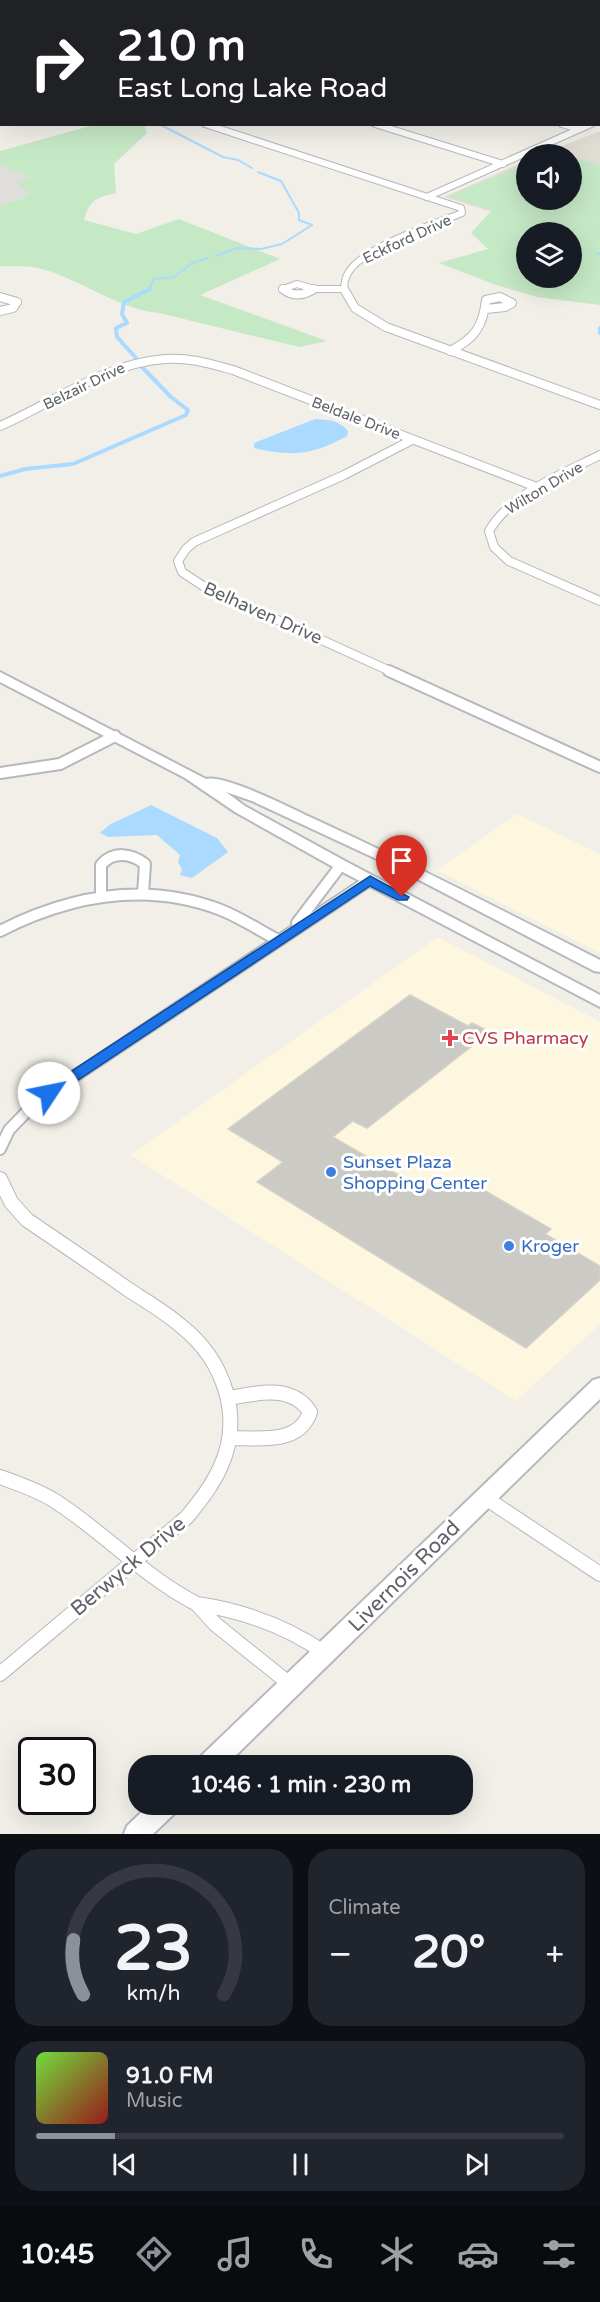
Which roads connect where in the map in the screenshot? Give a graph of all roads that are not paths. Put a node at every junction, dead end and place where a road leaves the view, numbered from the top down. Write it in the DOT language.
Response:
graph roads {
  1 [pos="211,126"];
  2 [pos="381,126"];
  3 [pos="569,126"];
  4 [pos="586,126"];
  5 [pos="579,129"];
  6 [pos="503,164"];
  7 [pos="427,197"];
  8 [pos="314,289"];
  9 [pos="344,289"];
  10 [pos="0,297"];
  11 [pos="486,309"];
  12 [pos="0,311"];
  13 [pos="450,351"];
  14 [pos="172,356"];
  15 [pos="600,405"];
  16 [pos="2,423"];
  17 [pos="412,440"];
  18 [pos="600,454"];
  19 [pos="539,488"];
  20 [pos="600,600"];
  21 [pos="0,676"];
  22 [pos="115,736"];
  23 [pos="600,767"];
  24 [pos="0,773"];
  25 [pos="190,775"];
  26 [pos="298,841"];
  27 [pos="341,865"];
  28 [pos="411,870"];
  29 [pos="370,880"];
  30 [pos="143,894"];
  31 [pos="101,895"];
  32 [pos="435,914"];
  33 [pos="0,931"];
  34 [pos="289,932"];
  35 [pos="278,940"];
  36 [pos="600,966"];
  37 [pos="600,975"];
  38 [pos="600,1002"];
  39 [pos="0,1149"];
  40 [pos="0,1179"];
  41 [pos="600,1386"];
  42 [pos="229,1398"];
  43 [pos="230,1438"];
  44 [pos="0,1477"];
  45 [pos="484,1497"];
  46 [pos="135,1562"];
  47 [pos="600,1574"];
  48 [pos="197,1604"];
  49 [pos="326,1653"];
  50 [pos="0,1674"];
  51 [pos="291,1685"];
  52 [pos="218,1755"];
  53 [pos="156,1815"];
  54 [pos="136,1834"];
  1 -- 7 [label="street, Eckford Drive"];
  2 -- 6 [label="street"];
  3 -- 5 [label="street"];
  4 -- 5 [label="street"];
  5 -- 6 [label="street"];
  6 -- 7 [label="street"];
  7 -- 9 [label="street, Eckford Drive"];
  8 -- 9 [label="street"];
  9 -- 13 [label="street"];
  10 -- 12 [label="street"];
  11 -- 13 [label="street"];
  13 -- 15 [label="street"];
  14 -- 16 [label="street, Belzair Drive"];
  14 -- 17 [label="street, Beldale Drive"];
  17 -- 19 [label="street, Beldale Drive"];
  17 -- 23 [label="street, Belhaven Drive"];
  18 -- 19 [label="street, Wilton Drive"];
  19 -- 20 [label="street, Wilton Drive"];
  21 -- 22 [label="main road"];
  22 -- 24 [label="street"];
  22 -- 25 [label="main road"];
  25 -- 26 [label="main road"];
  25 -- 28 [label="main road"];
  26 -- 27 [label="main road"];
  26 -- 28 [label="main road"];
  27 -- 29 [label="main road"];
  27 -- 34 [label="street"];
  28 -- 36 [label="main road"];
  29 -- 32 [label="main road"];
  29 -- 34 [label="street"];
  30 -- 31 [label="street"];
  30 -- 31 [label="street"];
  30 -- 35 [label="street"];
  31 -- 33 [label="street"];
  32 -- 37 [label="main road"];
  32 -- 38 [label="main road"];
  34 -- 35 [label="street"];
  35 -- 39 [label="street"];
  40 -- 42 [label="street, Berwyck Drive"];
  41 -- 45 [label="main road, Livernois Road"];
  42 -- 43 [label="street, Berwyck Drive"];
  42 -- 43 [label="street"];
  43 -- 46 [label="street, Berwyck Drive"];
  44 -- 46 [label="street"];
  45 -- 47 [label="street"];
  45 -- 49 [label="main road, Livernois Road"];
  46 -- 48 [label="street"];
  46 -- 50 [label="street, Berwyck Drive"];
  48 -- 49 [label="street"];
  48 -- 51 [label="street"];
  49 -- 51 [label="main road, Livernois Road"];
  51 -- 52 [label="main road, Livernois Road"];
  53 -- 54 [label="main road"];
}
